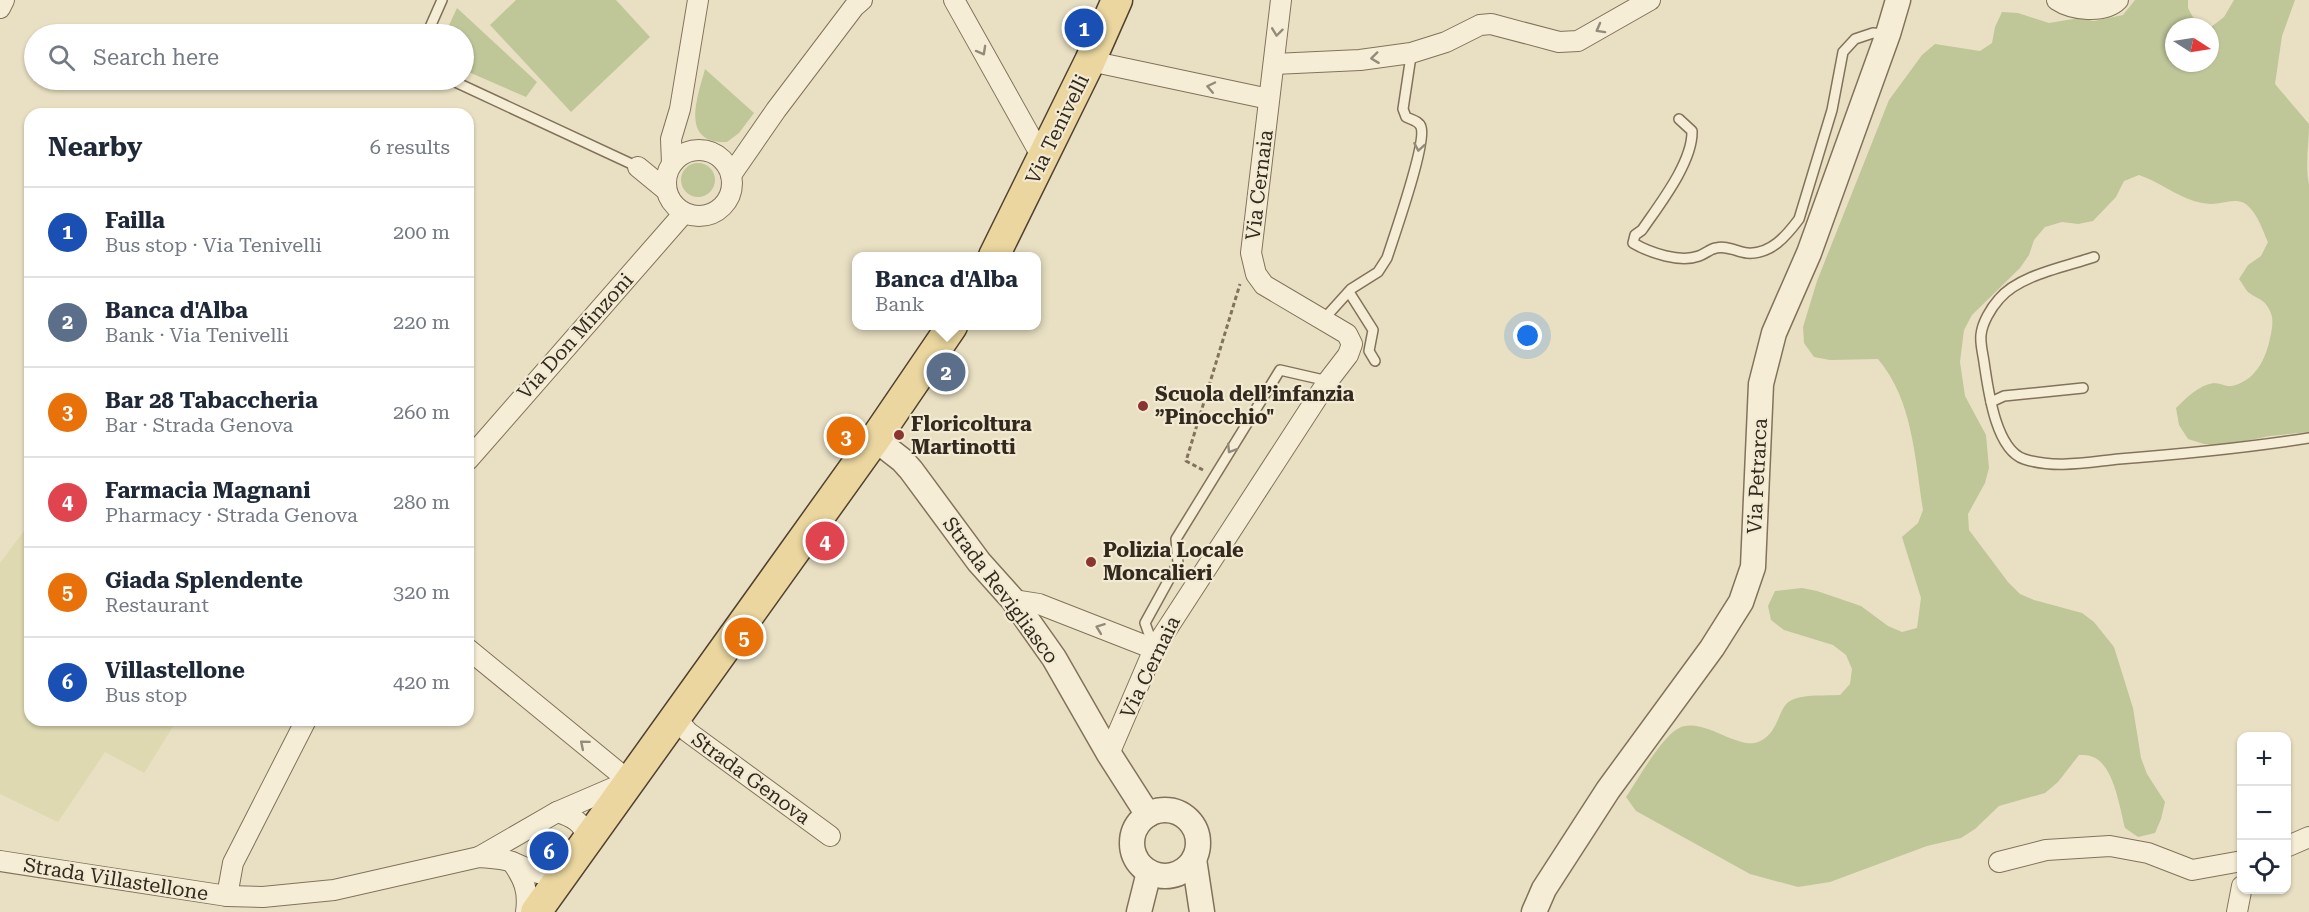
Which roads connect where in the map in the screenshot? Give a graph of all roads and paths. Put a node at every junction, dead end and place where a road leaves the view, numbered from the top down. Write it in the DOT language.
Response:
graph roads {
  1 [pos="4,0"];
  2 [pos="442,0"];
  3 [pos="698,0"];
  4 [pos="862,0"];
  5 [pos="954,0"];
  6 [pos="1117,0"];
  7 [pos="1281,0"];
  8 [pos="1650,0"];
  9 [pos="1898,0"];
  10 [pos="2057,0"];
  11 [pos="2118,0"];
  12 [pos="0,8"];
  13 [pos="431,24"];
  14 [pos="1888,34"];
  15 [pos="1411,55"];
  16 [pos="1090,61"];
  17 [pos="1274,64"];
  18 [pos="472,90"];
  19 [pos="1269,99"];
  20 [pos="680,109"];
  21 [pos="1679,119"];
  22 [pos="753,142"];
  23 [pos="696,150"];
  24 [pos="717,156"];
  25 [pos="1043,159"];
  26 [pos="671,165"];
  27 [pos="638,167"];
  28 [pos="731,175"];
  29 [pos="666,190"];
  30 [pos="684,213"];
  31 [pos="996,252"];
  32 [pos="2094,257"];
  33 [pos="1256,274"];
  34 [pos="1349,292"];
  35 [pos="1323,320"];
  36 [pos="949,330"];
  37 [pos="1375,361"];
  38 [pos="1328,381"];
  39 [pos="2083,388"];
  40 [pos="1991,402"];
  41 [pos="877,436"];
  42 [pos="2309,438"];
  43 [pos="474,453"];
  44 [pos="1214,476"];
  45 [pos="1013,600"];
  46 [pos="1154,649"];
  47 [pos="474,654"];
  48 [pos="675,717"];
  49 [pos="303,726"];
  50 [pos="1109,754"];
  51 [pos="630,781"];
  52 [pos="557,812"];
  53 [pos="1148,814"];
  54 [pos="830,836"];
  55 [pos="2309,837"];
  56 [pos="588,839"];
  57 [pos="2291,845"];
  58 [pos="479,857"];
  59 [pos="1194,859"];
  60 [pos="0,861"];
  61 [pos="512,862"];
  62 [pos="1999,862"];
  63 [pos="2237,862"];
  64 [pos="1156,874"];
  65 [pos="562,875"];
  66 [pos="2240,894"];
  67 [pos="227,896"];
  68 [pos="258,904"];
  69 [pos="526,912"];
  70 [pos="536,912"];
  71 [pos="1139,912"];
  72 [pos="1200,912"];
  73 [pos="1534,912"];
  74 [pos="2237,912"];
  1 -- 12 [label="street"];
  2 -- 13 [label="lane"];
  3 -- 20 [label="street"];
  4 -- 22 [label="street"];
  5 -- 25 [label="street, one-way"];
  6 -- 16 [label="main road, Via Tenivelli"];
  7 -- 17 [label="street, Via Cernaia, one-way"];
  8 -- 15 [label="street, one-way"];
  9 -- 14 [label="street, Via Petrarca"];
  10 -- 11 [label="street"];
  14 -- 21 [label="lane"];
  14 -- 73 [label="street, Via Petrarca"];
  15 -- 17 [label="street, one-way"];
  15 -- 34 [label="lane, one-way"];
  19 -- 16 [label="street, one-way"];
  16 -- 25 [label="main road, Via Tenivelli"];
  17 -- 19 [label="street, Via Cernaia"];
  18 -- 27 [label="lane"];
  19 -- 33 [label="street, Via Cernaia"];
  20 -- 23 [label="street"];
  20 -- 26 [label="street"];
  22 -- 24 [label="street"];
  22 -- 28 [label="street"];
  23 -- 24 [label="street"];
  23 -- 26 [label="street"];
  24 -- 28 [label="street"];
  25 -- 31 [label="main road, Via Tenivelli"];
  26 -- 27 [label="street"];
  26 -- 29 [label="street"];
  27 -- 29 [label="street"];
  28 -- 30 [label="street"];
  29 -- 30 [label="street"];
  30 -- 43 [label="street, Via Don Minzoni"];
  32 -- 40 [label="lane"];
  33 -- 35 [label="street, Via Cernaia"];
  33 -- 44 [label="path"];
  34 -- 35 [label="lane"];
  34 -- 37 [label="lane"];
  35 -- 38 [label="street, Via Cernaia"];
  36 -- 41 [label="main road"];
  38 -- 44 [label="lane, one-way"];
  38 -- 46 [label="street, Via Cernaia"];
  39 -- 40 [label="lane"];
  40 -- 42 [label="lane"];
  41 -- 45 [label="street, Strada Revigliasco"];
  41 -- 48 [label="main road, Strada Genova"];
  44 -- 46 [label="lane"];
  46 -- 45 [label="street, one-way"];
  45 -- 50 [label="street, Strada Revigliasco"];
  46 -- 50 [label="street, Via Cernaia"];
  51 -- 47 [label="street, one-way"];
  48 -- 51 [label="main road, Strada Genova"];
  48 -- 54 [label="street, Strada Genova"];
  49 -- 67 [label="street"];
  50 -- 53 [label="street, Strada Revigliasco"];
  51 -- 52 [label="street, Strada Villastellone"];
  51 -- 56 [label="main road, Strada Genova"];
  52 -- 56 [label="street"];
  52 -- 58 [label="street, Strada Villastellone"];
  53 -- 59 [label="street"];
  53 -- 64 [label="street"];
  55 -- 57 [label="street"];
  56 -- 65 [label="main road, Strada Genova"];
  58 -- 61 [label="street, Strada Villastellone"];
  58 -- 68 [label="street, Strada Villastellone"];
  59 -- 64 [label="street"];
  59 -- 72 [label="street"];
  60 -- 67 [label="street, Strada Villastellone"];
  61 -- 65 [label="street, Strada Villastellone"];
  61 -- 69 [label="street"];
  62 -- 63 [label="street"];
  64 -- 71 [label="street"];
  64 -- 72 [label="street"];
  65 -- 70 [label="main road, Strada Genova"];
  66 -- 74 [label="street"];
  67 -- 68 [label="street, Strada Villastellone"];
}
